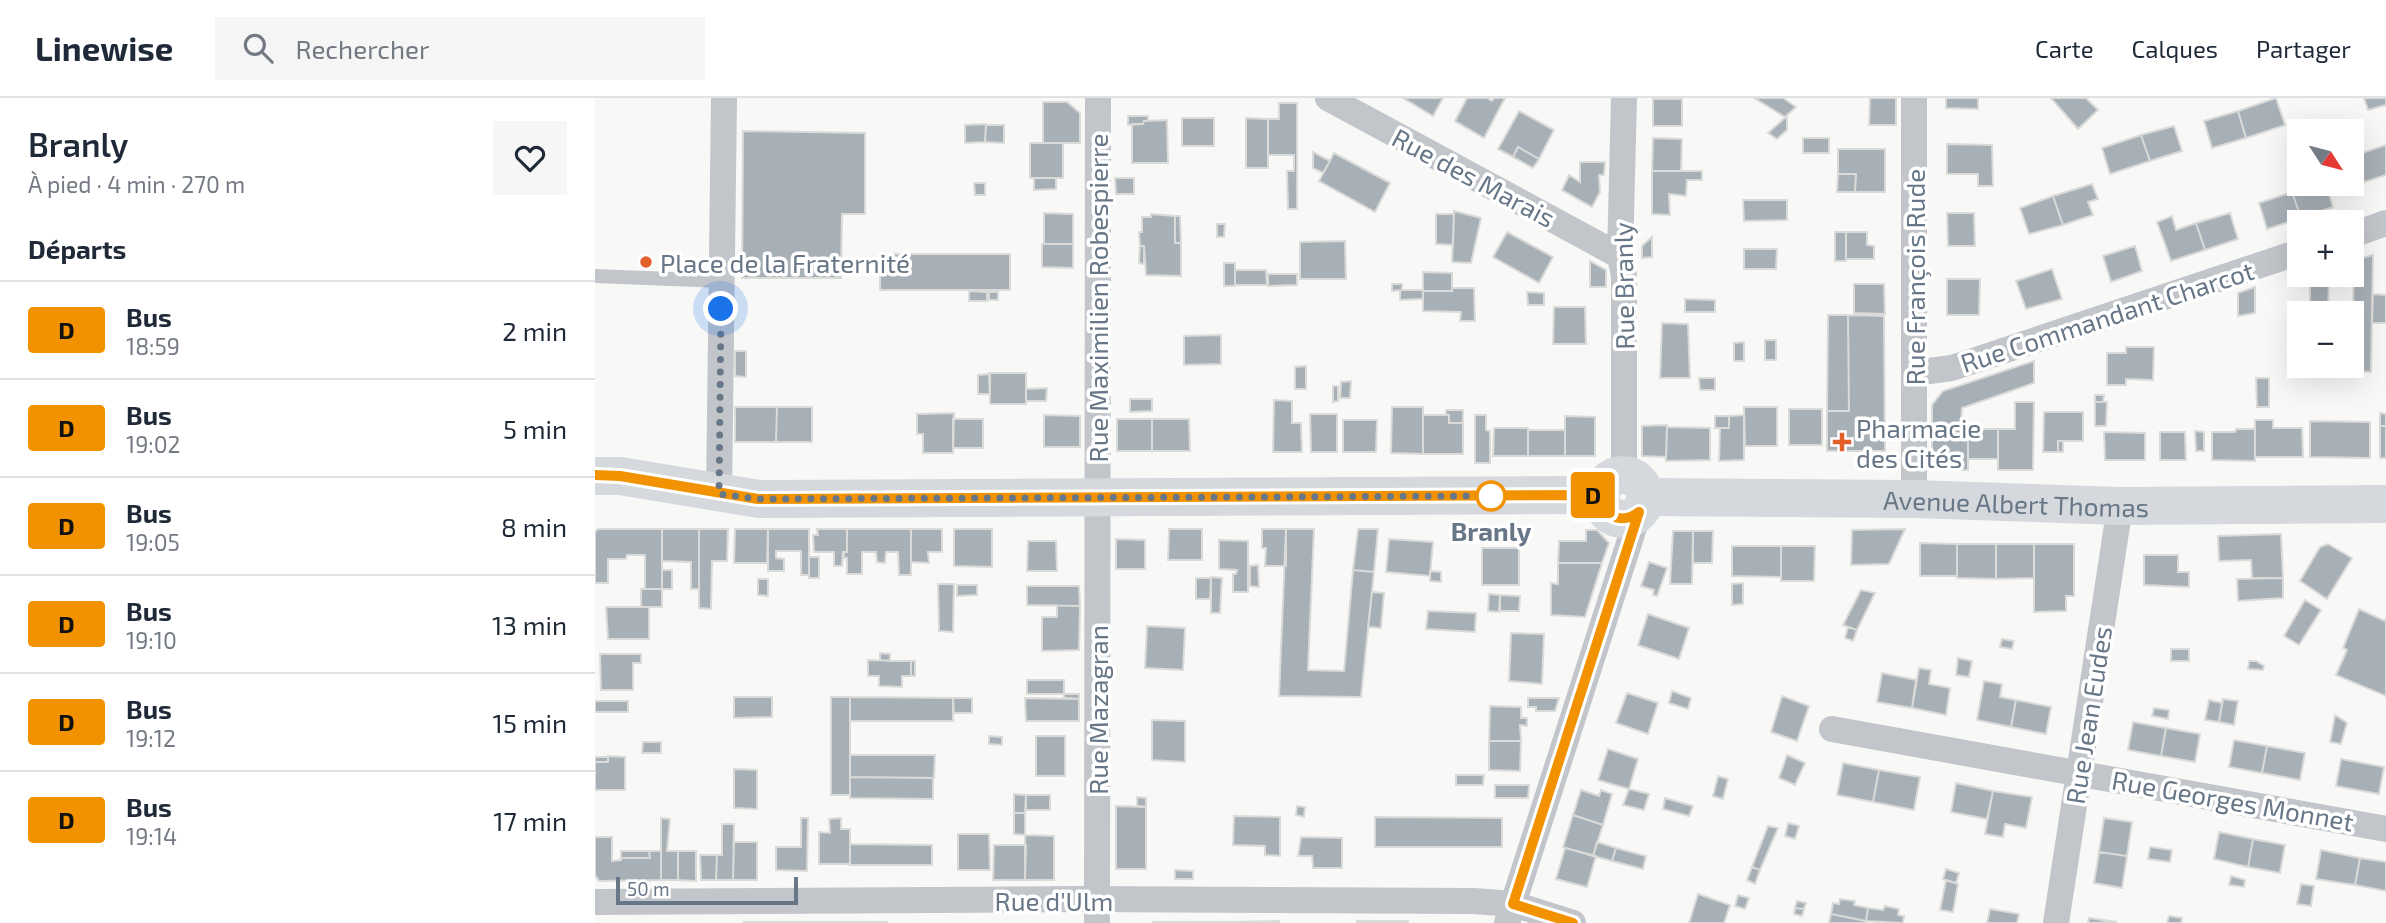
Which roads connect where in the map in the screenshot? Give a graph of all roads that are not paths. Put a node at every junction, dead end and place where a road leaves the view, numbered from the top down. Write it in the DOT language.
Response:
graph roads {
  1 [pos="724,98"];
  2 [pos="1098,98"];
  3 [pos="1328,98"];
  4 [pos="1624,98"];
  5 [pos="1914,98"];
  6 [pos="2383,232"];
  7 [pos="2364,233"];
  8 [pos="1620,256"];
  9 [pos="2287,256"];
  10 [pos="595,276"];
  11 [pos="722,281"];
  12 [pos="1914,373"];
  13 [pos="595,475"];
  14 [pos="719,494"];
  15 [pos="1627,495"];
  16 [pos="1097,498"];
  17 [pos="1914,499"];
  18 [pos="2386,504"];
  19 [pos="2120,506"];
  20 [pos="1832,729"];
  21 [pos="2079,772"];
  22 [pos="2386,829"];
  23 [pos="595,902"];
  24 [pos="1098,911"];
  25 [pos="1510,914"];
  26 [pos="1573,923"];
  27 [pos="2056,923"];
  1 -- 11 [label="street"];
  2 -- 16 [label="street, Rue Maximilien Robespierre"];
  3 -- 8 [label="street, Rue des Marais"];
  4 -- 8 [label="street, Rue Branly"];
  5 -- 12 [label="street, Rue François Rude"];
  6 -- 7 [label="street"];
  8 -- 15 [label="street, Rue Branly"];
  9 -- 12 [label="street, Rue Commandant Charcot"];
  10 -- 11 [label="lane"];
  11 -- 14 [label="street"];
  12 -- 17 [label="street, Rue François Rude"];
  13 -- 14 [label="main road, Avenue Albert Thomas"];
  14 -- 16 [label="main road, Avenue Albert Thomas"];
  15 -- 16 [label="main road, Avenue Albert Thomas"];
  15 -- 17 [label="main road, Avenue Albert Thomas"];
  15 -- 25 [label="street, Rue Branly"];
  16 -- 24 [label="street, Rue Mazagran"];
  17 -- 19 [label="main road, Avenue Albert Thomas"];
  18 -- 19 [label="main road, Avenue Albert Thomas"];
  19 -- 21 [label="street, Rue Jean Eudes"];
  20 -- 21 [label="street, Rue Georges Monnet"];
  21 -- 22 [label="street, Rue Georges Monnet"];
  21 -- 27 [label="street, Rue Jean Eudes"];
  23 -- 24 [label="street, Rue d'Ulm"];
  24 -- 25 [label="street, Rue d'Ulm"];
  25 -- 26 [label="street, Rue d'Ulm"];
}
